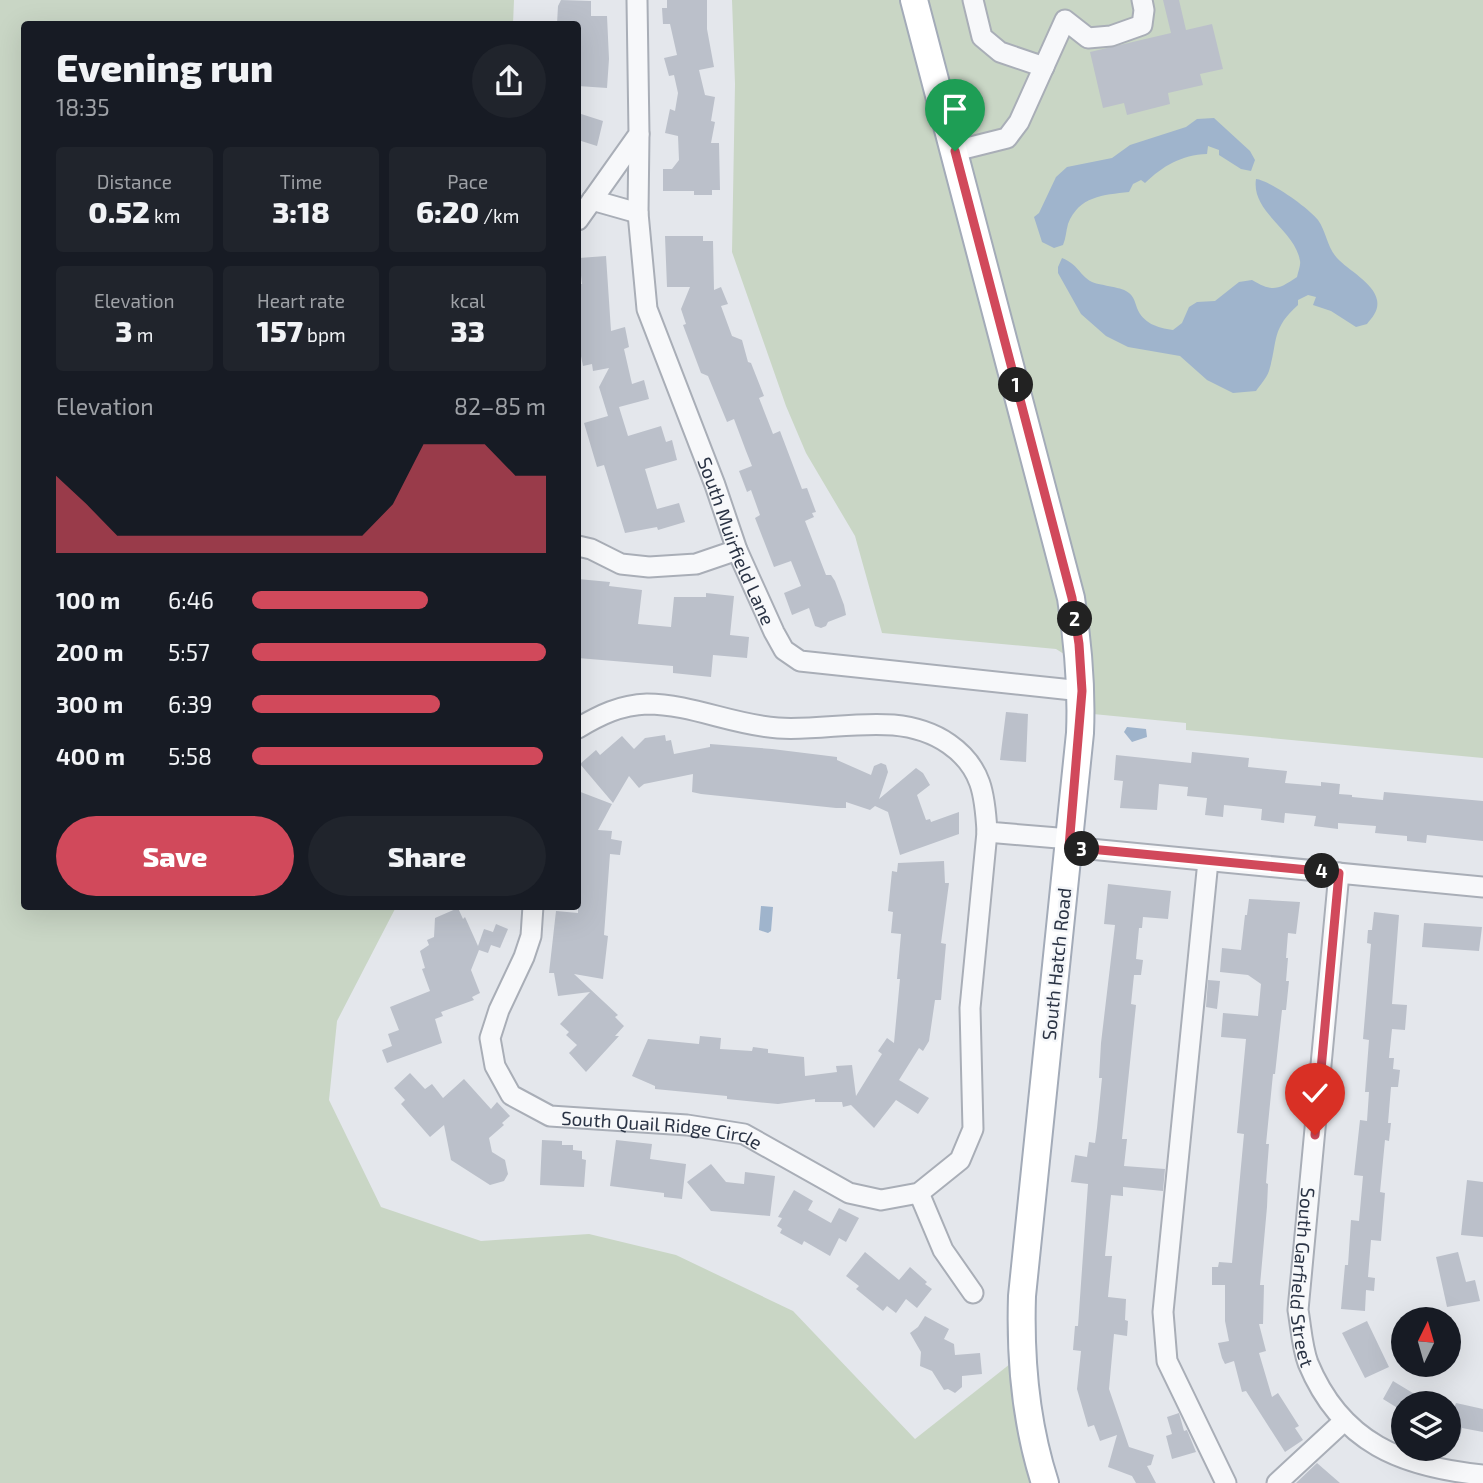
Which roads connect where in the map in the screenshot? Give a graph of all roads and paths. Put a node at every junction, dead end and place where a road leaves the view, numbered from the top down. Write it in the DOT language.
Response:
graph roads {
  1 [pos="637,0"];
  2 [pos="914,0"];
  3 [pos="973,0"];
  4 [pos="1142,0"];
  5 [pos="1044,67"];
  6 [pos="639,134"];
  7 [pos="955,151"];
  8 [pos="592,201"];
  9 [pos="638,214"];
  10 [pos="581,216"];
  11 [pos="581,547"];
  12 [pos="737,550"];
  13 [pos="1082,691"];
  14 [pos="581,726"];
  15 [pos="987,832"];
  16 [pos="1069,843"];
  17 [pos="1208,861"];
  18 [pos="1339,873"];
  19 [pos="1483,887"];
  20 [pos="533,910"];
  21 [pos="919,1193"];
  22 [pos="973,1293"];
  23 [pos="1344,1421"];
  24 [pos="1483,1475"];
  25 [pos="1045,1483"];
  26 [pos="1226,1483"];
  27 [pos="1277,1483"];
  1 -- 6 [label="street, South Muirfield Lane"];
  2 -- 7 [label="main road, South Hatch Road"];
  3 -- 5 [label="street"];
  4 -- 5 [label="street"];
  5 -- 7 [label="street"];
  6 -- 8 [label="street"];
  6 -- 9 [label="street, South Muirfield Lane"];
  7 -- 13 [label="main road, South Hatch Road"];
  8 -- 9 [label="street"];
  8 -- 10 [label="street"];
  9 -- 12 [label="street, South Muirfield Lane"];
  11 -- 12 [label="street"];
  12 -- 13 [label="street, South Muirfield Lane"];
  13 -- 16 [label="main road, South Hatch Road"];
  14 -- 15 [label="street, South Quail Ridge Circle"];
  15 -- 16 [label="street"];
  15 -- 21 [label="street, South Quail Ridge Circle"];
  16 -- 17 [label="street"];
  16 -- 25 [label="main road, South Hatch Road"];
  17 -- 18 [label="street"];
  17 -- 26 [label="street"];
  18 -- 19 [label="street"];
  18 -- 23 [label="street, South Garfield Street"];
  20 -- 21 [label="street, South Quail Ridge Circle"];
  21 -- 22 [label="street"];
  23 -- 24 [label="street, South Garfield Street"];
  23 -- 27 [label="street"];
}
